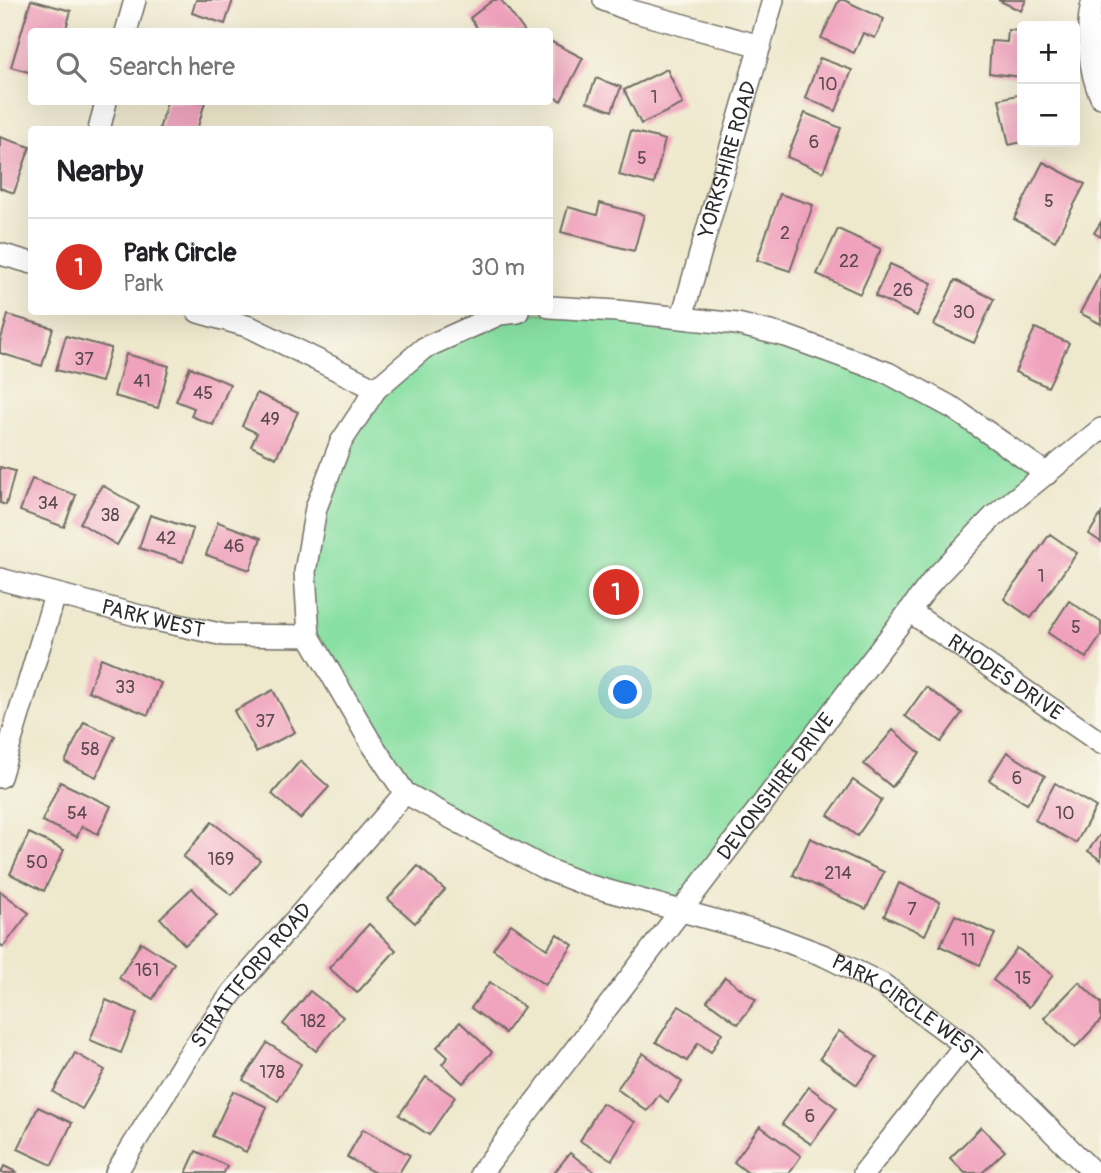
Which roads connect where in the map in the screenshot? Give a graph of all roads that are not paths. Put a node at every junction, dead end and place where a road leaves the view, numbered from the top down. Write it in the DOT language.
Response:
graph roads {
  1 [pos="135,0"];
  2 [pos="604,0"];
  3 [pos="773,0"];
  4 [pos="1093,0"];
  5 [pos="127,28"];
  6 [pos="760,46"];
  7 [pos="1101,97"];
  8 [pos="105,105"];
  9 [pos="100,126"];
  10 [pos="0,254"];
  11 [pos="28,262"];
  12 [pos="553,307"];
  13 [pos="208,315"];
  14 [pos="498,315"];
  15 [pos="682,317"];
  16 [pos="376,389"];
  17 [pos="1101,429"];
  18 [pos="1047,474"];
  19 [pos="0,579"];
  20 [pos="55,595"];
  21 [pos="909,611"];
  22 [pos="309,636"];
  23 [pos="1101,743"];
  24 [pos="0,777"];
  25 [pos="405,793"];
  26 [pos="680,911"];
  27 [pos="965,1045"];
  28 [pos="116,1173"];
  29 [pos="481,1173"];
  30 [pos="864,1173"];
  31 [pos="1094,1173"];
  1 -- 5 [label="street"];
  2 -- 6 [label="street"];
  3 -- 6 [label="street, YORKSHIRE ROAD"];
  4 -- 7 [label="street"];
  6 -- 15 [label="street, YORKSHIRE ROAD"];
  8 -- 9 [label="street"];
  10 -- 11 [label="street"];
  12 -- 15 [label="street"];
  13 -- 16 [label="street"];
  14 -- 16 [label="street"];
  15 -- 18 [label="street"];
  16 -- 22 [label="street"];
  17 -- 18 [label="street, DEVONSHIRE DRIVE"];
  18 -- 21 [label="street, DEVONSHIRE DRIVE"];
  19 -- 20 [label="street, PARK WEST"];
  20 -- 22 [label="street, PARK WEST"];
  20 -- 24 [label="street"];
  21 -- 23 [label="street, RHODES DRIVE"];
  21 -- 26 [label="street, DEVONSHIRE DRIVE"];
  22 -- 25 [label="street"];
  25 -- 26 [label="street, PARK CIRCLE WEST"];
  25 -- 28 [label="street, STRATTFORD ROAD"];
  26 -- 27 [label="street, PARK CIRCLE WEST"];
  26 -- 29 [label="street, DEVONSHIRE DRIVE"];
  27 -- 30 [label="street"];
  27 -- 31 [label="street, PARK CIRCLE WEST"];
}
